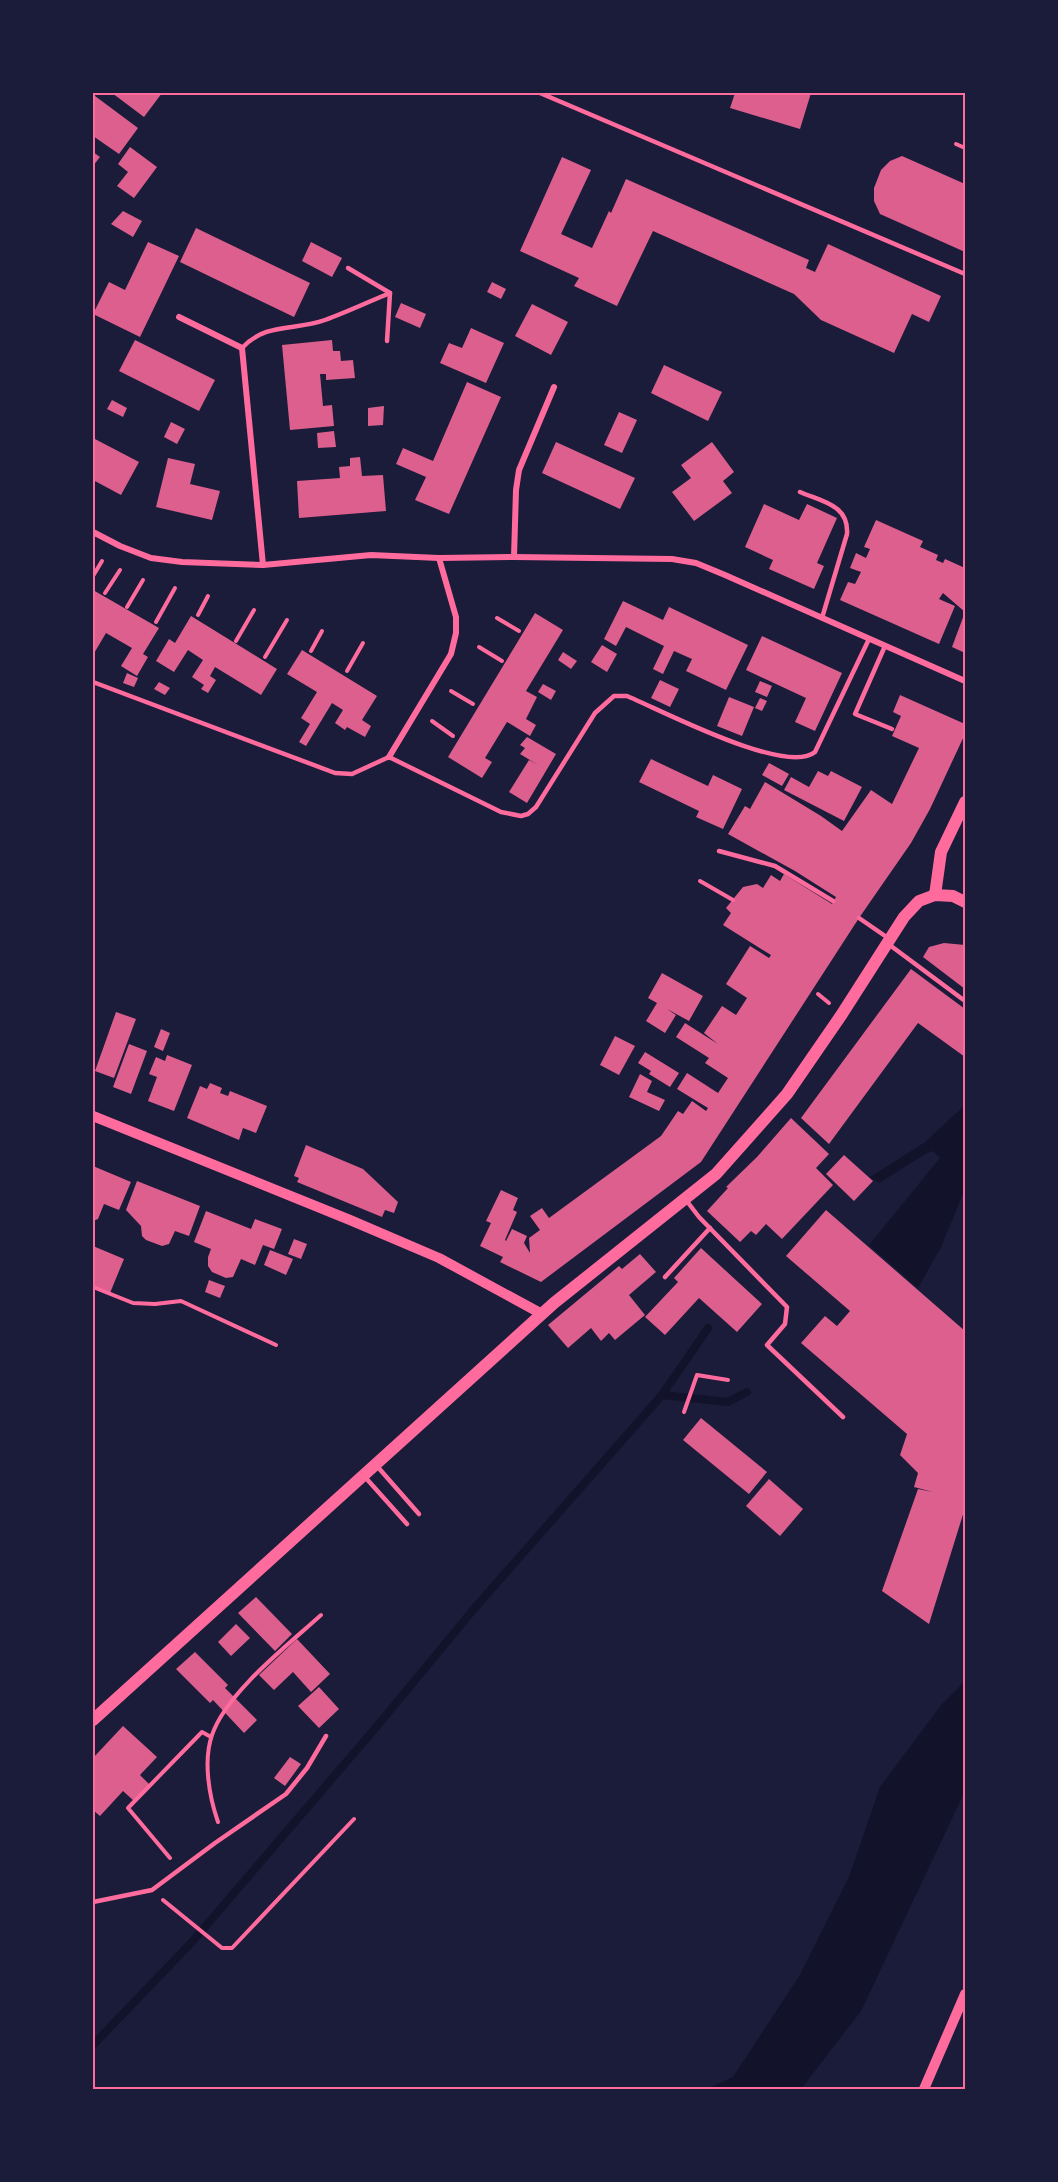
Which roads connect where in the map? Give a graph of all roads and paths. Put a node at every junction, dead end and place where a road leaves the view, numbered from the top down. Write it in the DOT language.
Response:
graph roads {
  1 [pos="540,93"];
  2 [pos="956,144"];
  3 [pos="965,148"];
  4 [pos="348,268"];
  5 [pos="965,274"];
  6 [pos="390,293"];
  7 [pos="179,317"];
  8 [pos="387,341"];
  9 [pos="242,348"];
  10 [pos="554,387"];
  11 [pos="800,492"];
  12 [pos="93,532"];
  13 [pos="514,557"];
  14 [pos="440,558"];
  15 [pos="102,561"];
  16 [pos="263,565"];
  17 [pos="120,570"];
  18 [pos="93,576"];
  19 [pos="143,580"];
  20 [pos="175,588"];
  21 [pos="105,593"];
  22 [pos="208,596"];
  23 [pos="127,607"];
  24 [pos="254,610"];
  25 [pos="198,615"];
  26 [pos="497,618"];
  27 [pos="822,618"];
  28 [pos="287,620"];
  29 [pos="156,622"];
  30 [pos="322,631"];
  31 [pos="519,631"];
  32 [pos="869,639"];
  33 [pos="236,641"];
  34 [pos="363,643"];
  35 [pos="479,646"];
  36 [pos="885,646"];
  37 [pos="311,651"];
  38 [pos="265,657"];
  39 [pos="502,661"];
  40 [pos="346,671"];
  41 [pos="965,681"];
  42 [pos="93,682"];
  43 [pos="452,691"];
  44 [pos="472,704"];
  45 [pos="432,721"];
  46 [pos="892,729"];
  47 [pos="453,736"];
  48 [pos="389,757"];
  49 [pos="965,802"];
  50 [pos="719,851"];
  51 [pos="700,881"];
  52 [pos="935,895"];
  53 [pos="733,900"];
  54 [pos="833,902"];
  55 [pos="965,902"];
  56 [pos="859,918"];
  57 [pos="889,941"];
  58 [pos="965,1001"];
  59 [pos="93,1116"];
  60 [pos="685,1200"];
  61 [pos="710,1228"];
  62 [pos="665,1277"];
  63 [pos="93,1287"];
  64 [pos="542,1314"];
  65 [pos="276,1345"];
  66 [pos="728,1380"];
  67 [pos="684,1412"];
  68 [pos="843,1417"];
  69 [pos="376,1465"];
  70 [pos="364,1475"];
  71 [pos="419,1514"];
  72 [pos="407,1524"];
  73 [pos="321,1615"];
  74 [pos="93,1720"];
  75 [pos="326,1736"];
  76 [pos="211,1737"];
  77 [pos="354,1819"];
  78 [pos="223,1838"];
  79 [pos="179,1869"];
  80 [pos="152,1890"];
  81 [pos="93,1902"];
  82 [pos="965,1994"];
  83 [pos="924,2089"];
  1 -- 5 [label="lane"];
  2 -- 3 [label="path"];
  4 -- 6 [label="lane"];
  6 -- 8 [label="lane"];
  6 -- 9 [label="lane"];
  7 -- 9 [label="street"];
  9 -- 16 [label="street"];
  10 -- 13 [label="street"];
  11 -- 27 [label="lane"];
  12 -- 16 [label="street"];
  13 -- 14 [label="street"];
  13 -- 27 [label="street"];
  14 -- 16 [label="street"];
  14 -- 48 [label="street"];
  15 -- 18 [label="path"];
  17 -- 21 [label="path"];
  19 -- 23 [label="path"];
  20 -- 29 [label="path"];
  22 -- 25 [label="path"];
  24 -- 33 [label="path"];
  26 -- 31 [label="path"];
  27 -- 32 [label="street"];
  28 -- 38 [label="path"];
  30 -- 37 [label="path"];
  32 -- 36 [label="street"];
  32 -- 48 [label="lane"];
  34 -- 40 [label="path"];
  35 -- 39 [label="path"];
  36 -- 41 [label="street"];
  36 -- 46 [label="lane"];
  42 -- 48 [label="lane"];
  43 -- 44 [label="path"];
  45 -- 47 [label="path"];
  49 -- 52 [label="main road"];
  50 -- 54 [label="lane"];
  51 -- 53 [label="path"];
  52 -- 55 [label="main road"];
  52 -- 57 [label="main road"];
  56 -- 57 [label="lane"];
  57 -- 58 [label="lane"];
  57 -- 60 [label="main road"];
  59 -- 64 [label="street"];
  60 -- 61 [label="lane"];
  60 -- 64 [label="main road"];
  61 -- 62 [label="lane"];
  61 -- 68 [label="lane"];
  63 -- 65 [label="path"];
  64 -- 69 [label="main road"];
  66 -- 67 [label="path"];
  69 -- 70 [label="main road"];
  69 -- 71 [label="lane"];
  70 -- 72 [label="lane"];
  70 -- 74 [label="main road"];
  73 -- 76 [label="path"];
  75 -- 78 [label="lane"];
  76 -- 78 [label="path"];
  76 -- 79 [label="path"];
  77 -- 80 [label="path"];
  78 -- 79 [label="lane"];
  79 -- 80 [label="lane"];
  80 -- 81 [label="lane"];
  82 -- 83 [label="street"];
}
